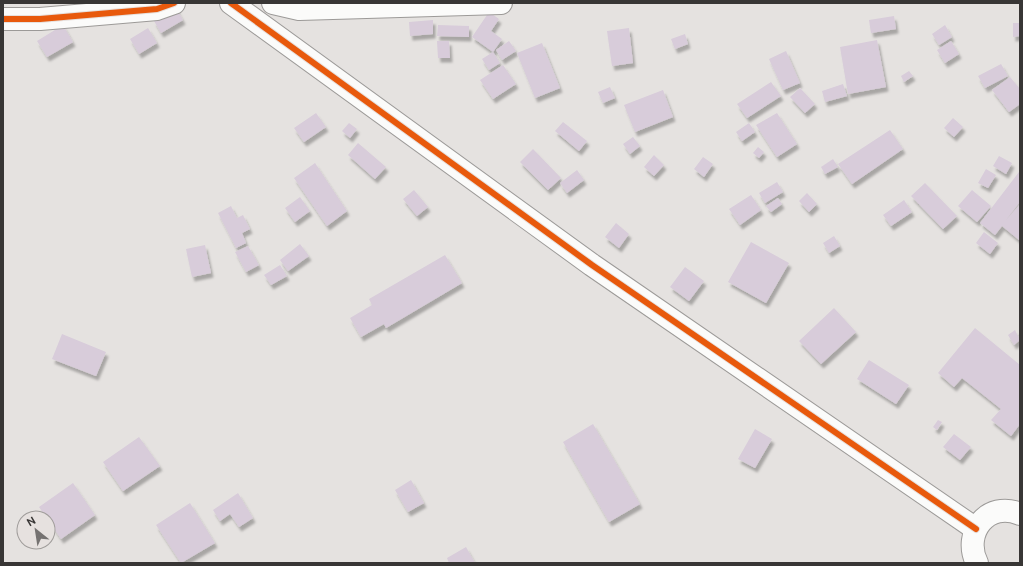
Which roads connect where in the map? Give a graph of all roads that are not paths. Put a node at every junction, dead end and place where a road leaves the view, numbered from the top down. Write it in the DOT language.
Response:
graph roads {
  1 [pos="174,3"];
  2 [pos="231,3"];
  3 [pos="273,3"];
  4 [pos="500,3"];
  5 [pos="3,19"];
  6 [pos="1020,514"];
  7 [pos="976,529"];
  8 [pos="970,560"];
  1 -- 5 [label="street"];
  2 -- 7 [label="street"];
  3 -- 4 [label="street"];
  6 -- 7 [label="street"];
  7 -- 8 [label="street"];
}
